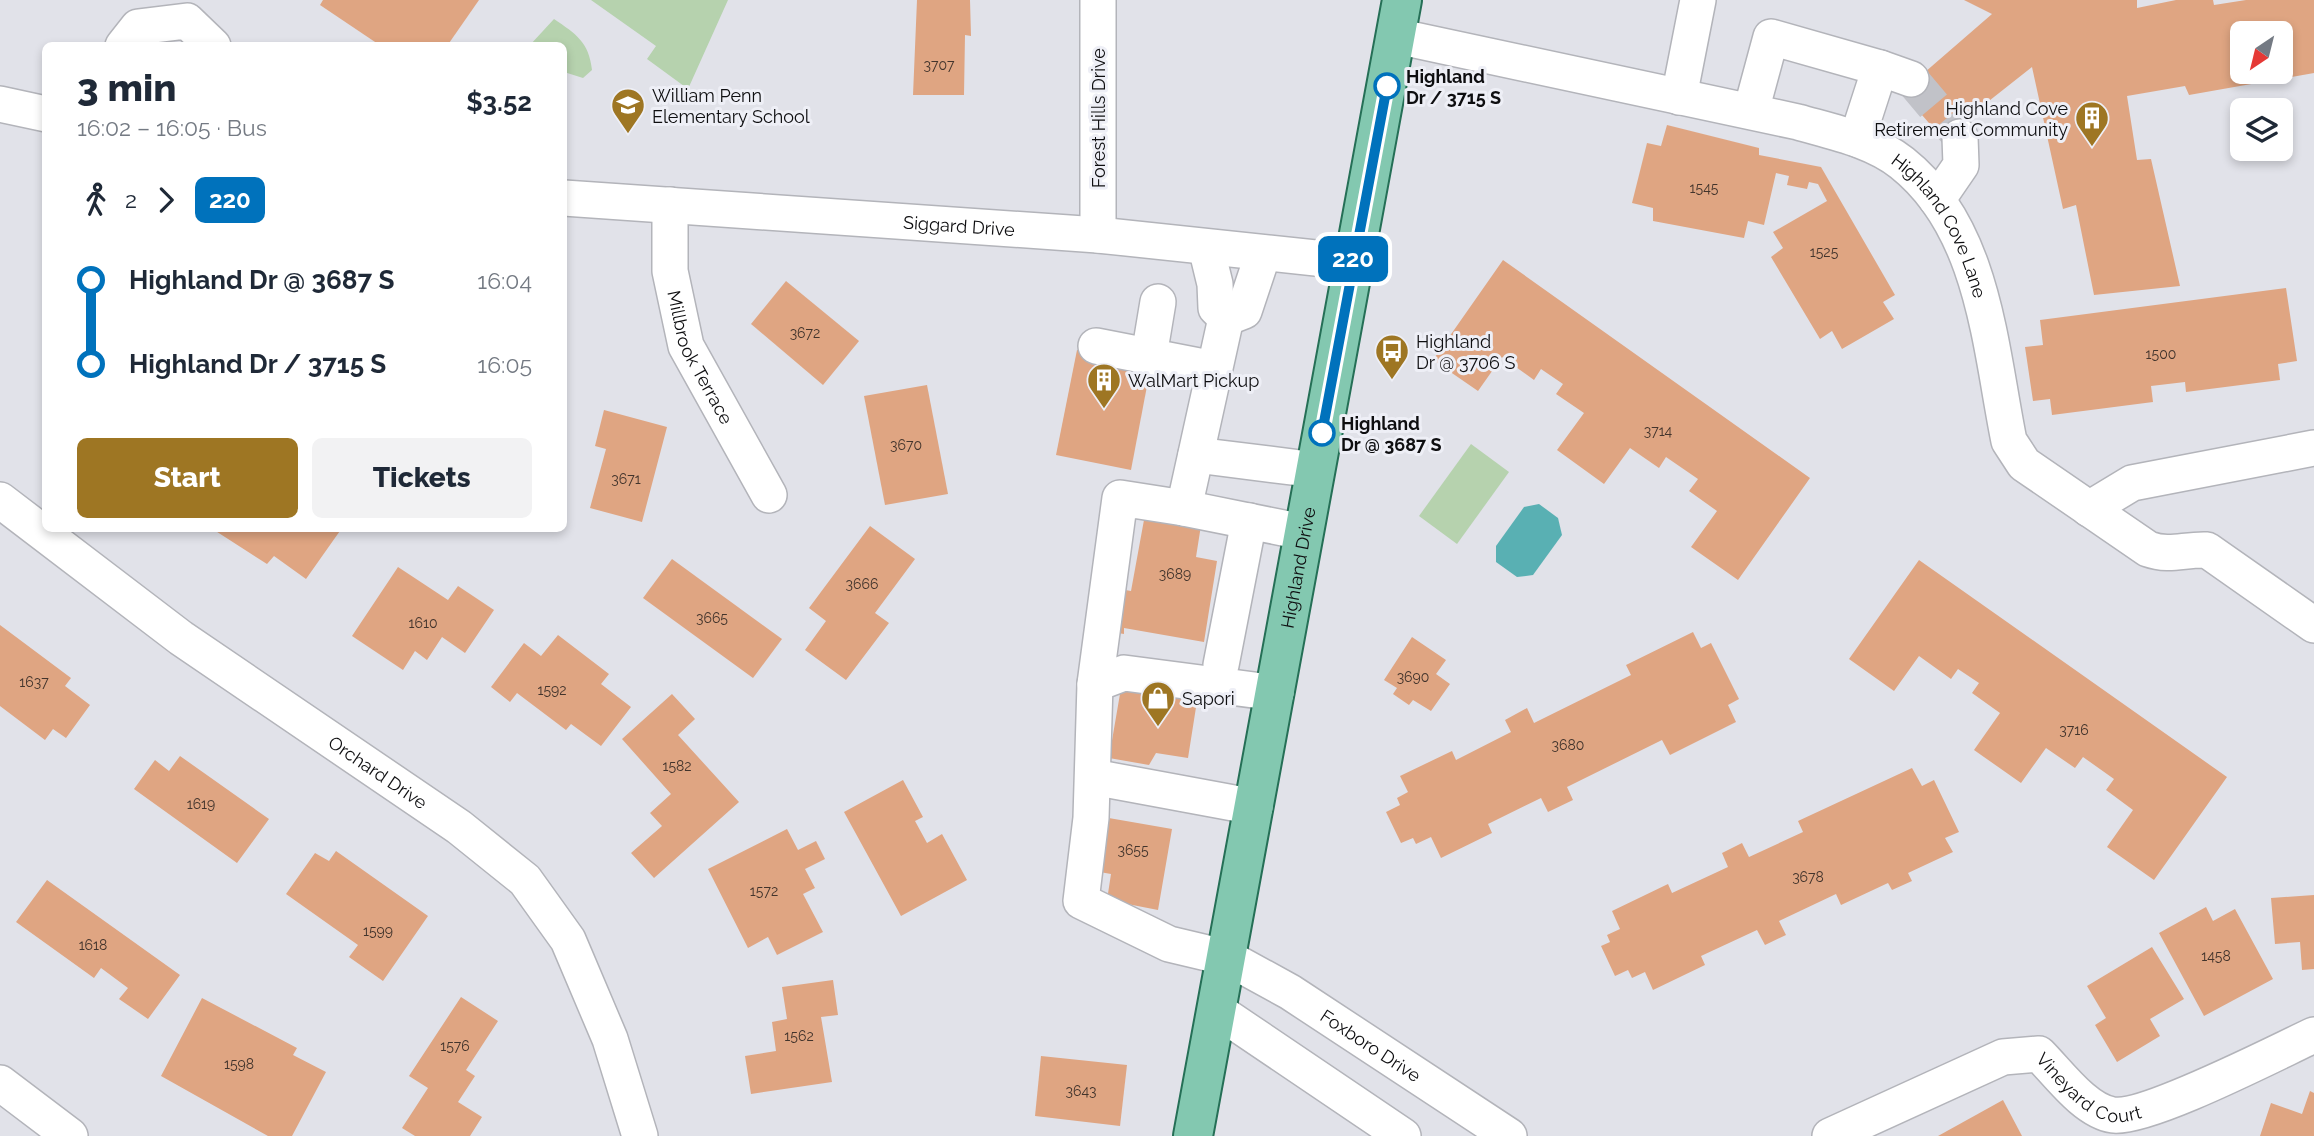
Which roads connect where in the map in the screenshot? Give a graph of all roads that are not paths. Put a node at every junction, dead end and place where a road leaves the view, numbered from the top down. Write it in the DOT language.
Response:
graph roads {
  1 [pos="1098,0"];
  2 [pos="1698,0"];
  3 [pos="1399,18"];
  4 [pos="126,42"];
  5 [pos="209,42"];
  6 [pos="1679,97"];
  7 [pos="0,104"];
  8 [pos="1751,111"];
  9 [pos="42,113"];
  10 [pos="1960,137"];
  11 [pos="1857,139"];
  12 [pos="567,198"];
  13 [pos="1937,200"];
  14 [pos="670,205"];
  15 [pos="1098,235"];
  16 [pos="1206,247"];
  17 [pos="1263,254"];
  18 [pos="1353,262"];
  19 [pos="1158,302"];
  20 [pos="1226,318"];
  21 [pos="1096,346"];
  22 [pos="1149,356"];
  23 [pos="1214,369"];
  24 [pos="2314,448"];
  25 [pos="1195,455"];
  26 [pos="1316,470"];
  27 [pos="769,495"];
  28 [pos="0,500"];
  29 [pos="1184,508"];
  30 [pos="2089,509"];
  31 [pos="1249,521"];
  32 [pos="1303,533"];
  33 [pos="2314,625"];
  34 [pos="1220,665"];
  35 [pos="1095,684"];
  36 [pos="1276,693"];
  37 [pos="1093,777"];
  38 [pos="1255,807"];
  39 [pos="1228,958"];
  40 [pos="1218,1011"];
  41 [pos="2314,1035"];
  42 [pos="0,1083"];
  43 [pos="70,1136"];
  44 [pos="640,1136"];
  45 [pos="1193,1136"];
  46 [pos="1403,1136"];
  47 [pos="1509,1136"];
  48 [pos="1830,1136"];
  1 -- 15 [label="street, Forest Hills Drive"];
  2 -- 6 [label="street"];
  3 -- 6 [label="street, Highland Cove Lane"];
  3 -- 18 [label="main road, Highland Drive"];
  4 -- 5 [label="street"];
  6 -- 8 [label="street, Highland Cove Lane"];
  7 -- 9 [label="street"];
  8 -- 11 [label="street, Highland Cove Lane"];
  8 -- 11 [label="street"];
  10 -- 13 [label="street"];
  11 -- 13 [label="street, Highland Cove Lane"];
  12 -- 14 [label="street, Siggard Drive"];
  13 -- 30 [label="street, Highland Cove Lane"];
  14 -- 15 [label="street, Siggard Drive"];
  14 -- 27 [label="street, Millbrook Terrace"];
  15 -- 16 [label="street, Siggard Drive"];
  16 -- 17 [label="street, Siggard Drive"];
  16 -- 20 [label="street"];
  17 -- 18 [label="street, Siggard Drive"];
  17 -- 20 [label="street"];
  18 -- 26 [label="main road, Highland Drive"];
  19 -- 22 [label="street"];
  20 -- 23 [label="street"];
  21 -- 22 [label="street"];
  22 -- 23 [label="street"];
  23 -- 25 [label="street"];
  24 -- 30 [label="street"];
  25 -- 26 [label="street"];
  25 -- 29 [label="street"];
  26 -- 32 [label="main road, Highland Drive"];
  28 -- 44 [label="street, Orchard Drive"];
  29 -- 31 [label="street"];
  29 -- 35 [label="street"];
  30 -- 33 [label="street, Highland Cove Lane"];
  31 -- 32 [label="street"];
  31 -- 34 [label="street"];
  32 -- 36 [label="main road, Highland Drive"];
  35 -- 36 [label="street"];
  35 -- 37 [label="street"];
  36 -- 38 [label="main road, Highland Drive"];
  37 -- 38 [label="street"];
  37 -- 39 [label="street, Foxboro Drive"];
  38 -- 39 [label="main road, Highland Drive"];
  39 -- 40 [label="main road, Highland Drive"];
  39 -- 47 [label="street, Foxboro Drive"];
  40 -- 45 [label="main road, Highland Drive"];
  40 -- 46 [label="street"];
  41 -- 48 [label="street, Vineyard Court"];
  42 -- 43 [label="street"];
}
